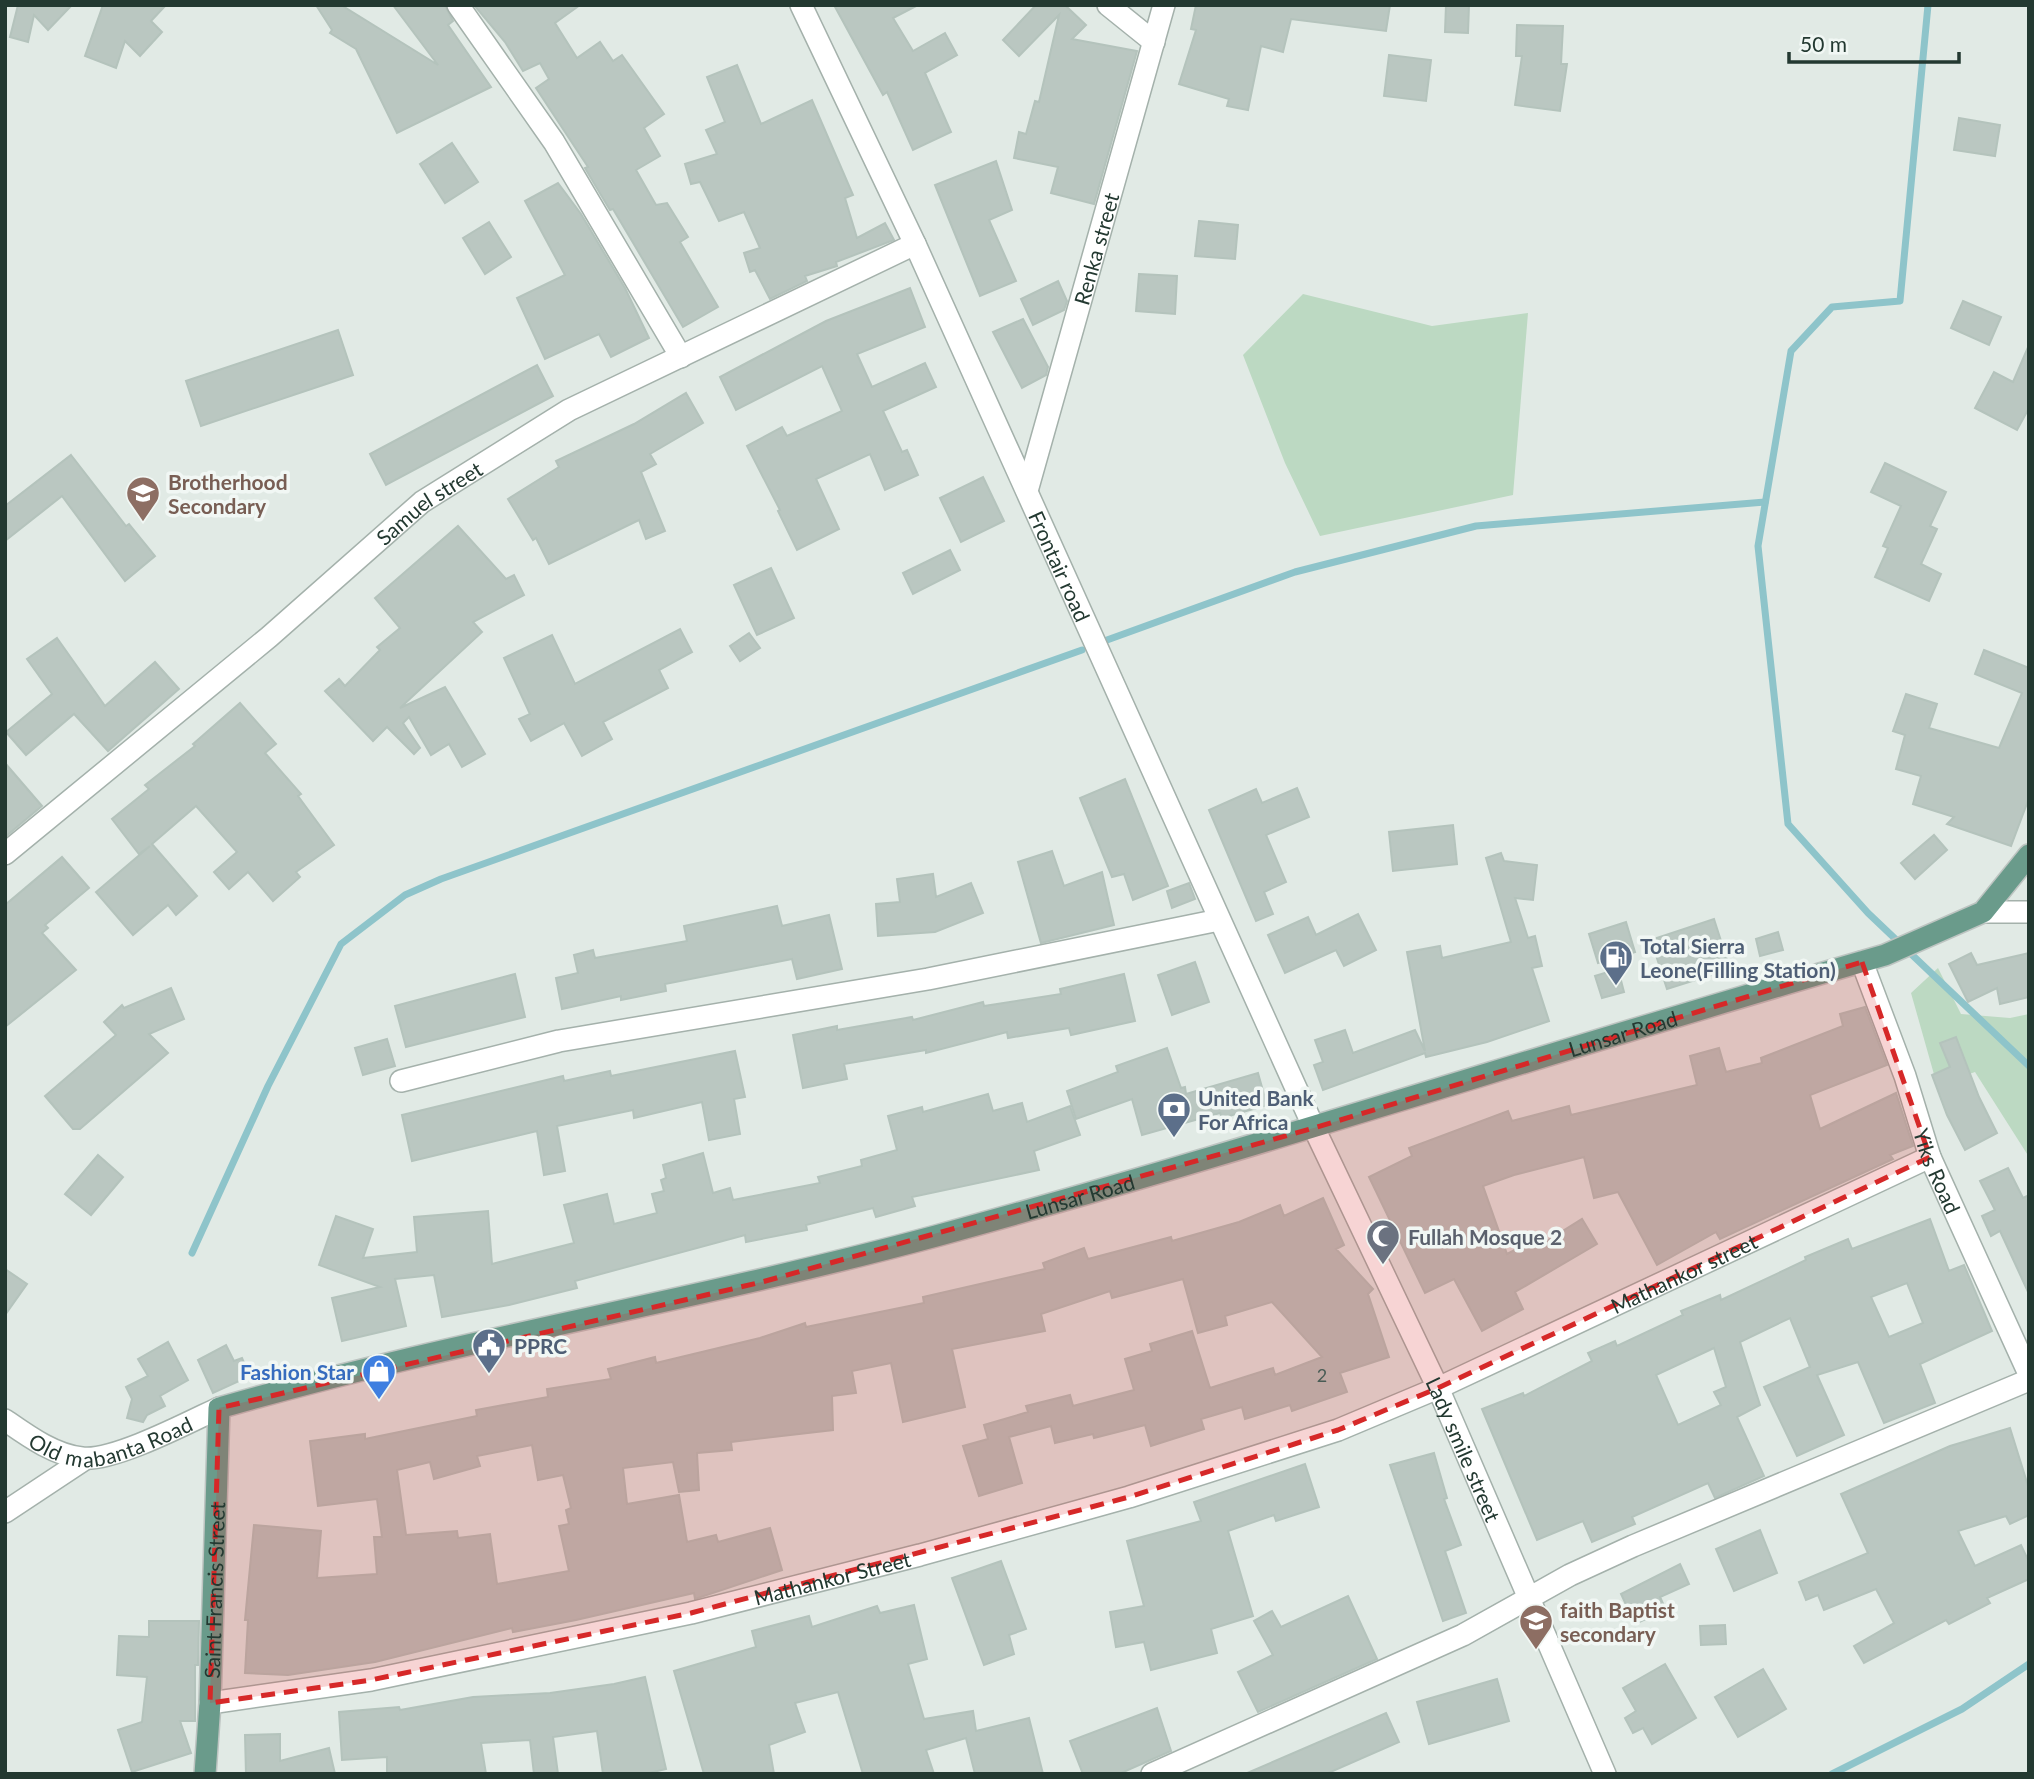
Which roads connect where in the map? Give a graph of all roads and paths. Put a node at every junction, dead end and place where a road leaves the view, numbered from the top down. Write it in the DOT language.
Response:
graph roads {
  1 [pos="458,5"];
  2 [pos="801,5"];
  3 [pos="1108,5"];
  4 [pos="1164,5"];
  5 [pos="1154,42"];
  6 [pos="915,244"];
  7 [pos="681,357"];
  8 [pos="1027,491"];
  9 [pos="5,855"];
  10 [pos="2029,855"];
  11 [pos="1983,912"];
  12 [pos="2029,912"];
  13 [pos="1219,920"];
  14 [pos="1862,962"];
  15 [pos="401,1081"];
  16 [pos="1314,1128"];
  17 [pos="1930,1157"];
  18 [pos="2029,1374"];
  19 [pos="2029,1380"];
  20 [pos="1438,1388"];
  21 [pos="219,1408"];
  22 [pos="5,1420"];
  23 [pos="85,1459"];
  24 [pos="5,1512"];
  25 [pos="1530,1600"];
  26 [pos="210,1703"];
  27 [pos="205,1774"];
  28 [pos="1152,1774"];
  29 [pos="1605,1774"];
  1 -- 7 [label="street"];
  2 -- 6 [label="street, Frontair road"];
  3 -- 5 [label="street"];
  4 -- 5 [label="street, Renka street"];
  5 -- 8 [label="street, Renka street"];
  6 -- 7 [label="street, Samuel street"];
  6 -- 8 [label="street, Frontair road"];
  7 -- 9 [label="street, Samuel street"];
  8 -- 13 [label="street, Frontair road"];
  10 -- 11 [label="main road"];
  11 -- 12 [label="street"];
  11 -- 14 [label="main road, Lunsar Road"];
  13 -- 15 [label="street"];
  13 -- 16 [label="street, Frontair road"];
  14 -- 16 [label="main road, Lunsar Road"];
  14 -- 17 [label="street, Yiks Road"];
  16 -- 20 [label="street, Lady smile street"];
  16 -- 21 [label="main road, Lunsar Road"];
  17 -- 18 [label="street, Yiks Road"];
  17 -- 20 [label="street, Mathankor street"];
  19 -- 25 [label="street"];
  20 -- 25 [label="street, Lady smile street"];
  20 -- 26 [label="street, Mathankor Street"];
  21 -- 23 [label="street, Old mabanta Road"];
  21 -- 26 [label="main road, Saint Francis Street"];
  22 -- 23 [label="street, Old mabanta Road"];
  23 -- 24 [label="street"];
  25 -- 28 [label="street"];
  25 -- 29 [label="street, Lady smile street"];
  26 -- 27 [label="main road, Saint Francis Street"];
}
